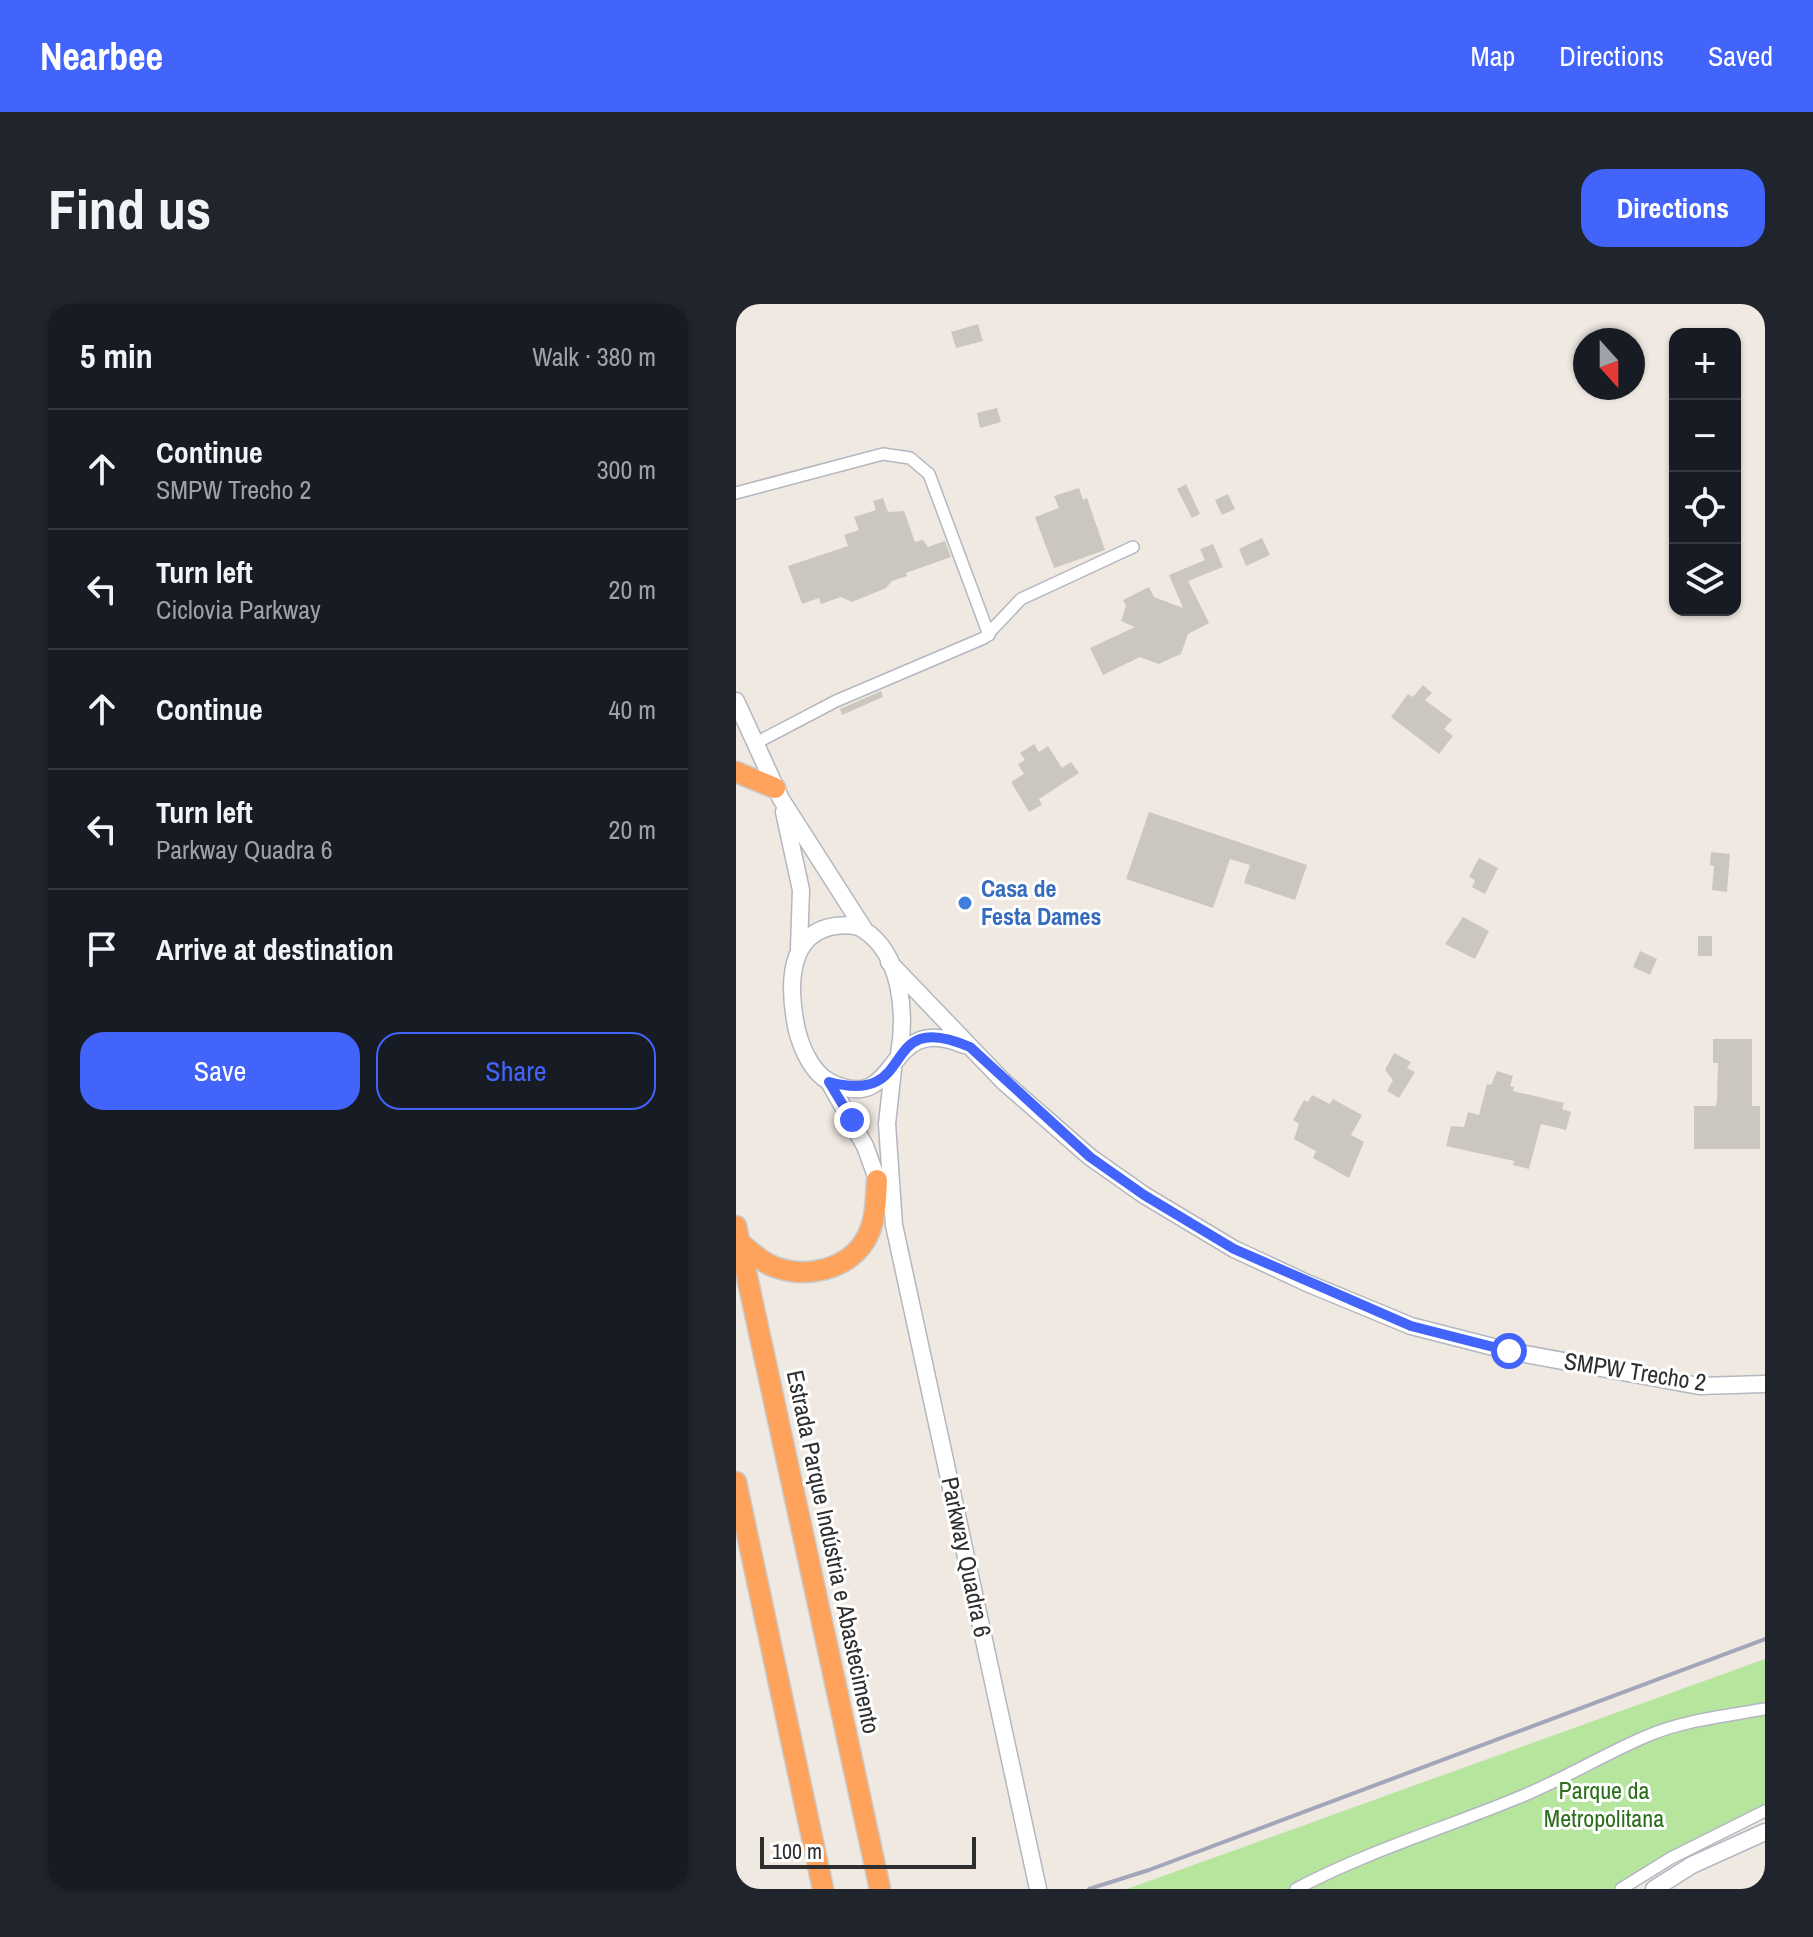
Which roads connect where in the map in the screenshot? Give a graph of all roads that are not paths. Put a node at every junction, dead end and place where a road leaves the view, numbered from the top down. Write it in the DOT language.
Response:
graph roads {
  1 [pos="736,493"];
  2 [pos="1133,547"];
  3 [pos="989,635"];
  4 [pos="736,701"];
  5 [pos="754,744"];
  6 [pos="736,772"];
  7 [pos="778,793"];
  8 [pos="864,929"];
  9 [pos="799,948"];
  10 [pos="889,962"];
  11 [pos="970,1047"];
  12 [pos="896,1061"];
  13 [pos="829,1082"];
  14 [pos="877,1180"];
  15 [pos="894,1225"];
  16 [pos="738,1234"];
  17 [pos="1765,1384"];
  18 [pos="736,1482"];
  19 [pos="1765,1709"];
  20 [pos="1765,1811"];
  21 [pos="1765,1832"];
  22 [pos="1037,1882"];
  23 [pos="823,1889"];
  24 [pos="880,1889"];
  25 [pos="1296,1889"];
  26 [pos="1621,1889"];
  27 [pos="1654,1889"];
  1 -- 3 [label="street"];
  2 -- 3 [label="street"];
  3 -- 5 [label="street"];
  4 -- 5 [label="street"];
  5 -- 7 [label="street"];
  6 -- 7 [label="highway"];
  7 -- 8 [label="street"];
  7 -- 9 [label="street"];
  8 -- 9 [label="street"];
  8 -- 10 [label="street"];
  9 -- 13 [label="street"];
  10 -- 11 [label="street, SMPW Trecho 2"];
  10 -- 12 [label="street"];
  11 -- 12 [label="street"];
  11 -- 17 [label="street, SMPW Trecho 2"];
  12 -- 13 [label="street"];
  12 -- 15 [label="street, Parkway Quadra 6"];
  13 -- 14 [label="street, Parkway Quadra 6"];
  14 -- 15 [label="street, Parkway Quadra 6"];
  14 -- 16 [label="highway"];
  15 -- 22 [label="street, Parkway Quadra 6"];
  16 -- 24 [label="highway, Estrada Parque Indústria e Abastecimento"];
  18 -- 23 [label="highway"];
  19 -- 25 [label="street"];
  20 -- 26 [label="street"];
  21 -- 27 [label="street"];
}
